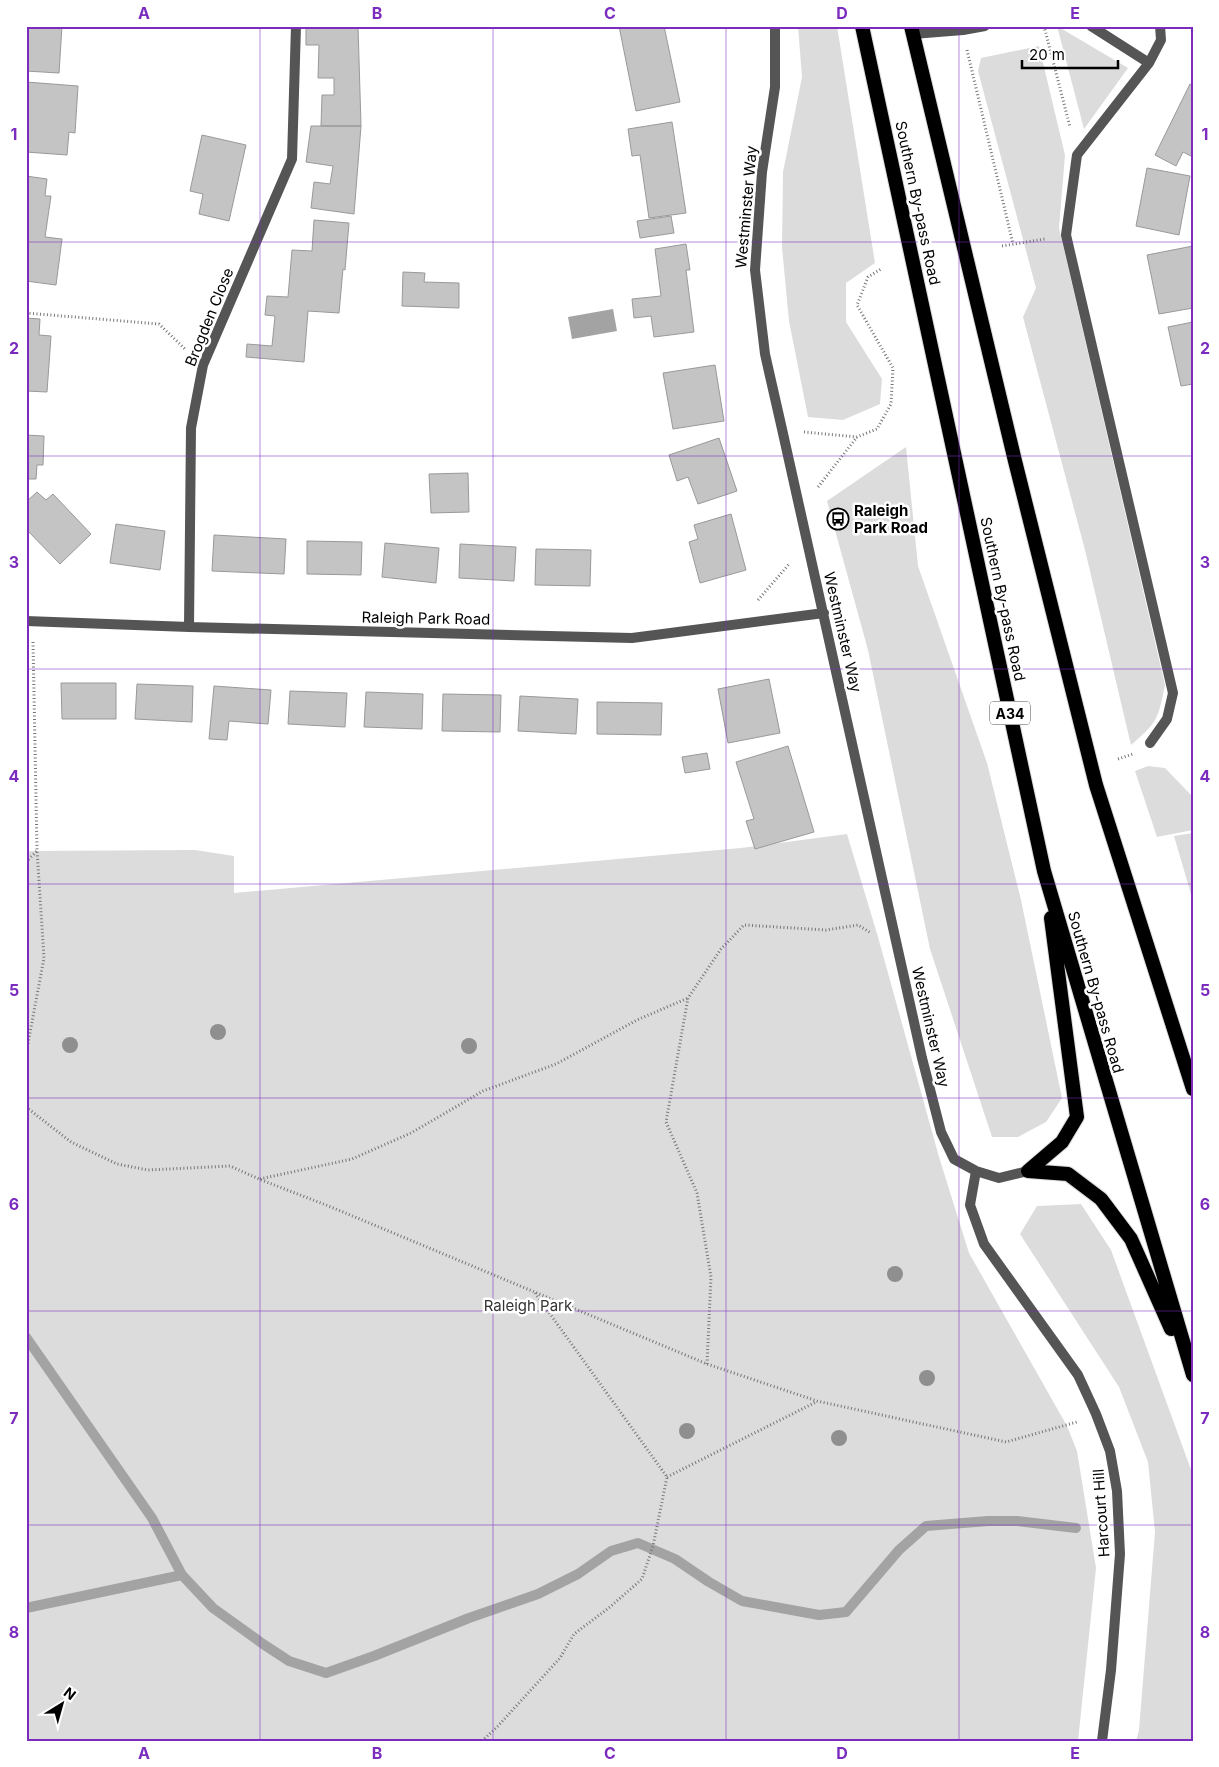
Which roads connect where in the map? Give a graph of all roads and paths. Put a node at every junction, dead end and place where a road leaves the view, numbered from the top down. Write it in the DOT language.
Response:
graph roads {
  1 [pos="296,26"];
  2 [pos="775,26"];
  3 [pos="862,26"];
  4 [pos="985,26"];
  5 [pos="1044,26"];
  6 [pos="1091,26"];
  7 [pos="1160,26"];
  8 [pos="912,30"];
  9 [pos="963,30"];
  10 [pos="1149,63"];
  11 [pos="1077,155"];
  12 [pos="1066,235"];
  13 [pos="1013,244"];
  14 [pos="1002,246"];
  15 [pos="881,269"];
  16 [pos="26,313"];
  17 [pos="203,365"];
  18 [pos="782,429"];
  19 [pos="857,437"];
  20 [pos="800,510"];
  21 [pos="807,543"];
  22 [pos="824,614"];
  23 [pos="30,621"];
  24 [pos="737,625"];
  25 [pos="189,627"];
  26 [pos="1150,743"];
  27 [pos="37,850"];
  28 [pos="26,862"];
  29 [pos="1044,872"];
  30 [pos="895,934"];
  31 [pos="688,998"];
  32 [pos="26,1054"];
  33 [pos="1193,1089"];
  34 [pos="26,1107"];
  35 [pos="976,1171"];
  36 [pos="1028,1171"];
  37 [pos="259,1180"];
  38 [pos="535,1293"];
  39 [pos="707,1364"];
  40 [pos="1193,1376"];
  41 [pos="817,1401"];
  42 [pos="1096,1414"];
  43 [pos="667,1477"];
  44 [pos="482,1741"];
  45 [pos="1102,1741"];
  1 -- 17 [label="street, Brogden Close"];
  2 -- 18 [label="street, Westminster Way"];
  3 -- 29 [label="highway, Southern By-pass Road / A34"];
  4 -- 9 [label="street"];
  5 -- 11 [label="path"];
  6 -- 10 [label="street"];
  7 -- 10 [label="street"];
  8 -- 9 [label="street"];
  8 -- 33 [label="highway"];
  9 -- 13 [label="path"];
  10 -- 11 [label="street"];
  11 -- 12 [label="street"];
  12 -- 13 [label="path"];
  12 -- 26 [label="street"];
  13 -- 14 [label="path"];
  15 -- 19 [label="path"];
  16 -- 17 [label="path"];
  17 -- 25 [label="street, Brogden Close"];
  18 -- 19 [label="path"];
  18 -- 20 [label="street, Westminster Way"];
  19 -- 20 [label="path"];
  20 -- 21 [label="street, Westminster Way"];
  21 -- 22 [label="street, Westminster Way"];
  21 -- 24 [label="path"];
  22 -- 24 [label="street, Raleigh Park Road"];
  22 -- 30 [label="street, Westminster Way"];
  23 -- 25 [label="street, Raleigh Park Road"];
  23 -- 27 [label="path"];
  24 -- 25 [label="street, Raleigh Park Road"];
  27 -- 28 [label="path"];
  27 -- 32 [label="path"];
  29 -- 36 [label="highway"];
  29 -- 40 [label="highway, Southern By-pass Road / A34"];
  30 -- 31 [label="path"];
  30 -- 35 [label="street, Westminster Way"];
  31 -- 37 [label="path"];
  31 -- 39 [label="path"];
  34 -- 37 [label="path"];
  35 -- 36 [label="street, Westminster Way"];
  35 -- 42 [label="street, Harcourt Hill"];
  36 -- 40 [label="highway"];
  37 -- 38 [label="path"];
  38 -- 39 [label="path"];
  38 -- 43 [label="path"];
  39 -- 41 [label="path"];
  41 -- 42 [label="path"];
  41 -- 43 [label="path"];
  42 -- 45 [label="street, Harcourt Hill"];
  43 -- 44 [label="path"];
}
